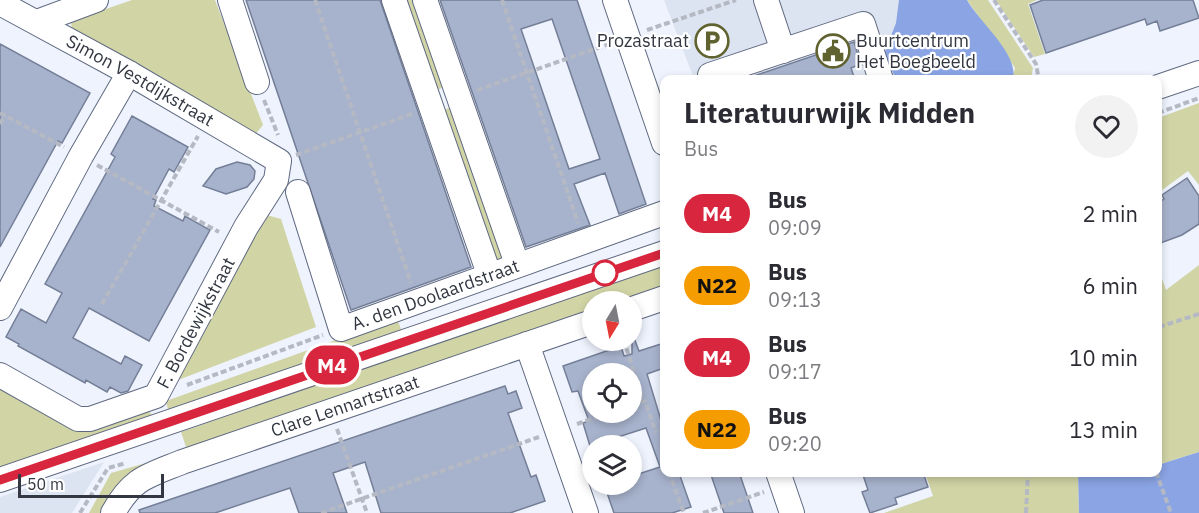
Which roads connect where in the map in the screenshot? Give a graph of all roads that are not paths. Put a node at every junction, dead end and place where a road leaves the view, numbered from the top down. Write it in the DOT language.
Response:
graph roads {
  1 [pos="96,0"];
  2 [pos="230,0"];
  3 [pos="394,0"];
  4 [pos="425,0"];
  5 [pos="615,0"];
  6 [pos="766,0"];
  7 [pos="0,3"];
  8 [pos="37,22"];
  9 [pos="783,51"];
  10 [pos="129,73"];
  11 [pos="1199,73"];
  12 [pos="710,75"];
  13 [pos="879,75"];
  14 [pos="257,82"];
  15 [pos="1162,86"];
  16 [pos="660,131"];
  17 [pos="279,161"];
  18 [pos="298,192"];
  19 [pos="660,214"];
  20 [pos="660,254"];
  21 [pos="517,264"];
  22 [pos="489,274"];
  23 [pos="660,299"];
  24 [pos="642,306"];
  25 [pos="0,308"];
  26 [pos="582,325"];
  27 [pos="528,344"];
  28 [pos="0,375"];
  29 [pos="780,479"];
  30 [pos="0,480"];
  31 [pos="113,513"];
  32 [pos="586,513"];
  33 [pos="792,513"];
  1 -- 8 [label="street"];
  2 -- 14 [label="street"];
  3 -- 22 [label="street"];
  4 -- 21 [label="street"];
  5 -- 16 [label="street"];
  6 -- 9 [label="street"];
  7 -- 8 [label="street, Simon Vestdijkstraat"];
  8 -- 10 [label="street, Simon Vestdijkstraat"];
  9 -- 12 [label="street"];
  9 -- 13 [label="street"];
  10 -- 17 [label="street, Simon Vestdijkstraat"];
  10 -- 25 [label="street"];
  11 -- 15 [label="street"];
  17 -- 28 [label="street, F. Bordewijkstraat"];
  18 -- 22 [label="street, A. den Doolaardstraat"];
  19 -- 21 [label="street, A. den Doolaardstraat"];
  20 -- 30 [label="street"];
  21 -- 22 [label="street, A. den Doolaardstraat"];
  23 -- 24 [label="street"];
  26 -- 27 [label="street, Clare Lennartstraat"];
  27 -- 31 [label="street, Clare Lennartstraat"];
  27 -- 32 [label="street"];
  29 -- 33 [label="street"];
}
